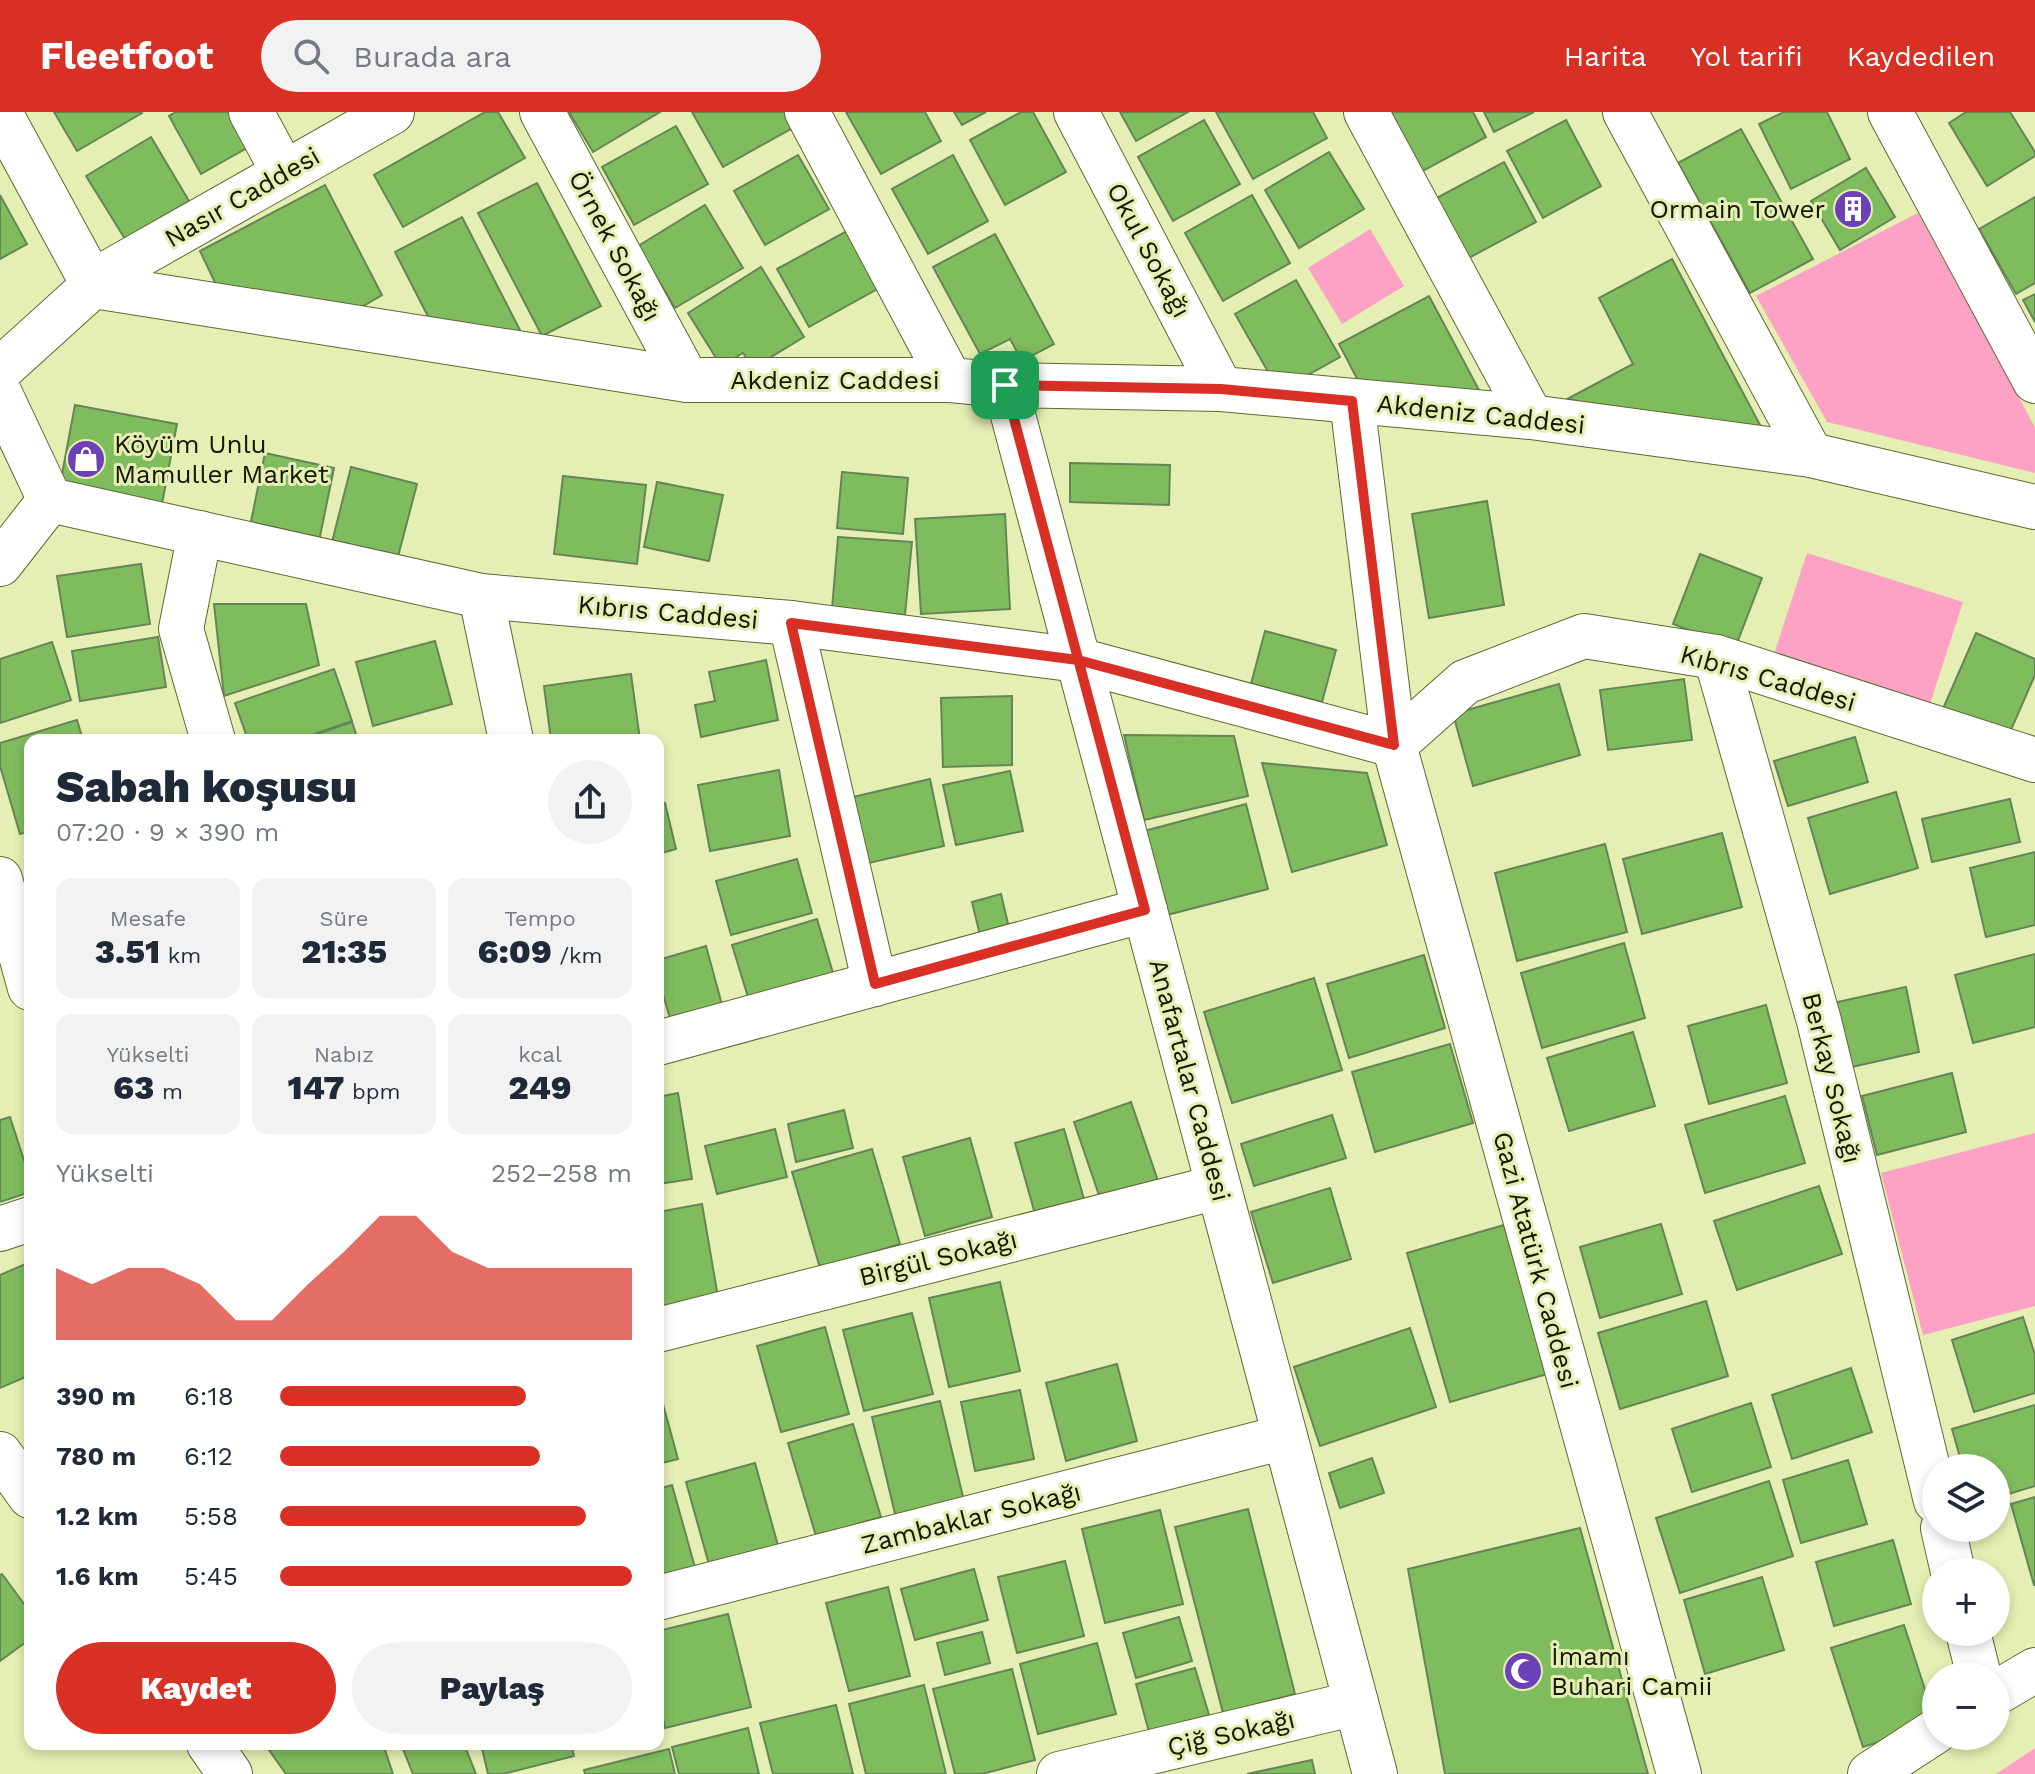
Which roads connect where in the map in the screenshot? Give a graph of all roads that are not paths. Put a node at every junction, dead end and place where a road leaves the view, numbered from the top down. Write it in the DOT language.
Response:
graph roads {
  1 [pos="251,112"];
  2 [pos="392,112"];
  3 [pos="542,112"];
  4 [pos="807,112"];
  5 [pos="1076,112"];
  6 [pos="1366,112"];
  7 [pos="1625,112"];
  8 [pos="1890,112"];
  9 [pos="0,113"];
  10 [pos="284,173"];
  11 [pos="100,280"];
  12 [pos="0,370"];
  13 [pos="687,380"];
  14 [pos="950,380"];
  15 [pos="2035,381"];
  16 [pos="1005,385"];
  17 [pos="1221,389"];
  18 [pos="0,394"];
  19 [pos="1352,401"];
  20 [pos="1531,417"];
  21 [pos="1811,455"];
  22 [pos="50,500"];
  23 [pos="2035,507"];
  24 [pos="200,533"];
  25 [pos="0,564"];
  26 [pos="481,596"];
  27 [pos="791,623"];
  28 [pos="1716,657"];
  29 [pos="1078,660"];
  30 [pos="211,734"];
  31 [pos="510,734"];
  32 [pos="1394,745"];
  33 [pos="2035,760"];
  34 [pos="0,879"];
  35 [pos="1145,910"];
  36 [pos="24,966"];
  37 [pos="875,984"];
  38 [pos="664,1041"];
  39 [pos="1218,1187"];
  40 [pos="24,1221"];
  41 [pos="0,1229"];
  42 [pos="664,1328"];
  43 [pos="1285,1437"];
  44 [pos="0,1454"];
  45 [pos="1925,1454"];
  46 [pos="24,1486"];
  47 [pos="664,1596"];
  48 [pos="2035,1670"];
  49 [pos="2010,1685"];
  50 [pos="1356,1703"];
  51 [pos="1922,1740"];
  52 [pos="213,1750"];
  53 [pos="230,1774"];
  54 [pos="1059,1774"];
  55 [pos="1375,1774"];
  56 [pos="1679,1774"];
  57 [pos="1870,1774"];
  1 -- 10 [label="street"];
  2 -- 10 [label="street, Nasır Caddesi"];
  3 -- 13 [label="street, Örnek Sokağı"];
  4 -- 14 [label="street"];
  5 -- 17 [label="street, Okul Sokağı"];
  6 -- 20 [label="street"];
  7 -- 21 [label="street"];
  8 -- 15 [label="street"];
  9 -- 11 [label="street"];
  10 -- 11 [label="street, Nasır Caddesi"];
  11 -- 12 [label="street"];
  11 -- 13 [label="street, Akdeniz Caddesi"];
  13 -- 14 [label="street, Akdeniz Caddesi"];
  14 -- 16 [label="street, Akdeniz Caddesi"];
  16 -- 17 [label="street, Akdeniz Caddesi"];
  16 -- 29 [label="street, Anafartalar Caddesi"];
  17 -- 19 [label="street, Akdeniz Caddesi"];
  18 -- 22 [label="street"];
  19 -- 20 [label="street, Akdeniz Caddesi"];
  19 -- 32 [label="street, Gazi Atatürk Caddesi"];
  20 -- 21 [label="street, Akdeniz Caddesi"];
  21 -- 23 [label="street, Akdeniz Caddesi"];
  22 -- 24 [label="street, Kıbrıs Caddesi"];
  22 -- 25 [label="street"];
  24 -- 26 [label="street, Kıbrıs Caddesi"];
  24 -- 30 [label="street"];
  26 -- 27 [label="street, Kıbrıs Caddesi"];
  26 -- 31 [label="street"];
  27 -- 29 [label="street, Kıbrıs Caddesi"];
  27 -- 37 [label="street"];
  28 -- 32 [label="street, Kıbrıs Caddesi"];
  28 -- 33 [label="street, Kıbrıs Caddesi"];
  28 -- 45 [label="street, Berkay Sokağı"];
  29 -- 32 [label="street, Kıbrıs Caddesi"];
  29 -- 35 [label="street, Anafartalar Caddesi"];
  32 -- 56 [label="street, Gazi Atatürk Caddesi"];
  34 -- 36 [label="street"];
  35 -- 37 [label="street"];
  35 -- 39 [label="street, Anafartalar Caddesi"];
  37 -- 38 [label="street"];
  39 -- 42 [label="street, Birgül Sokağı"];
  39 -- 43 [label="street, Anafartalar Caddesi"];
  40 -- 41 [label="street"];
  43 -- 47 [label="street, Zambaklar Sokağı"];
  43 -- 50 [label="street, Anafartalar Caddesi"];
  44 -- 46 [label="street"];
  48 -- 49 [label="street"];
  50 -- 54 [label="street, Çiğ Sokağı"];
  50 -- 55 [label="street, Anafartalar Caddesi"];
  51 -- 57 [label="street"];
  52 -- 53 [label="street"];
}
